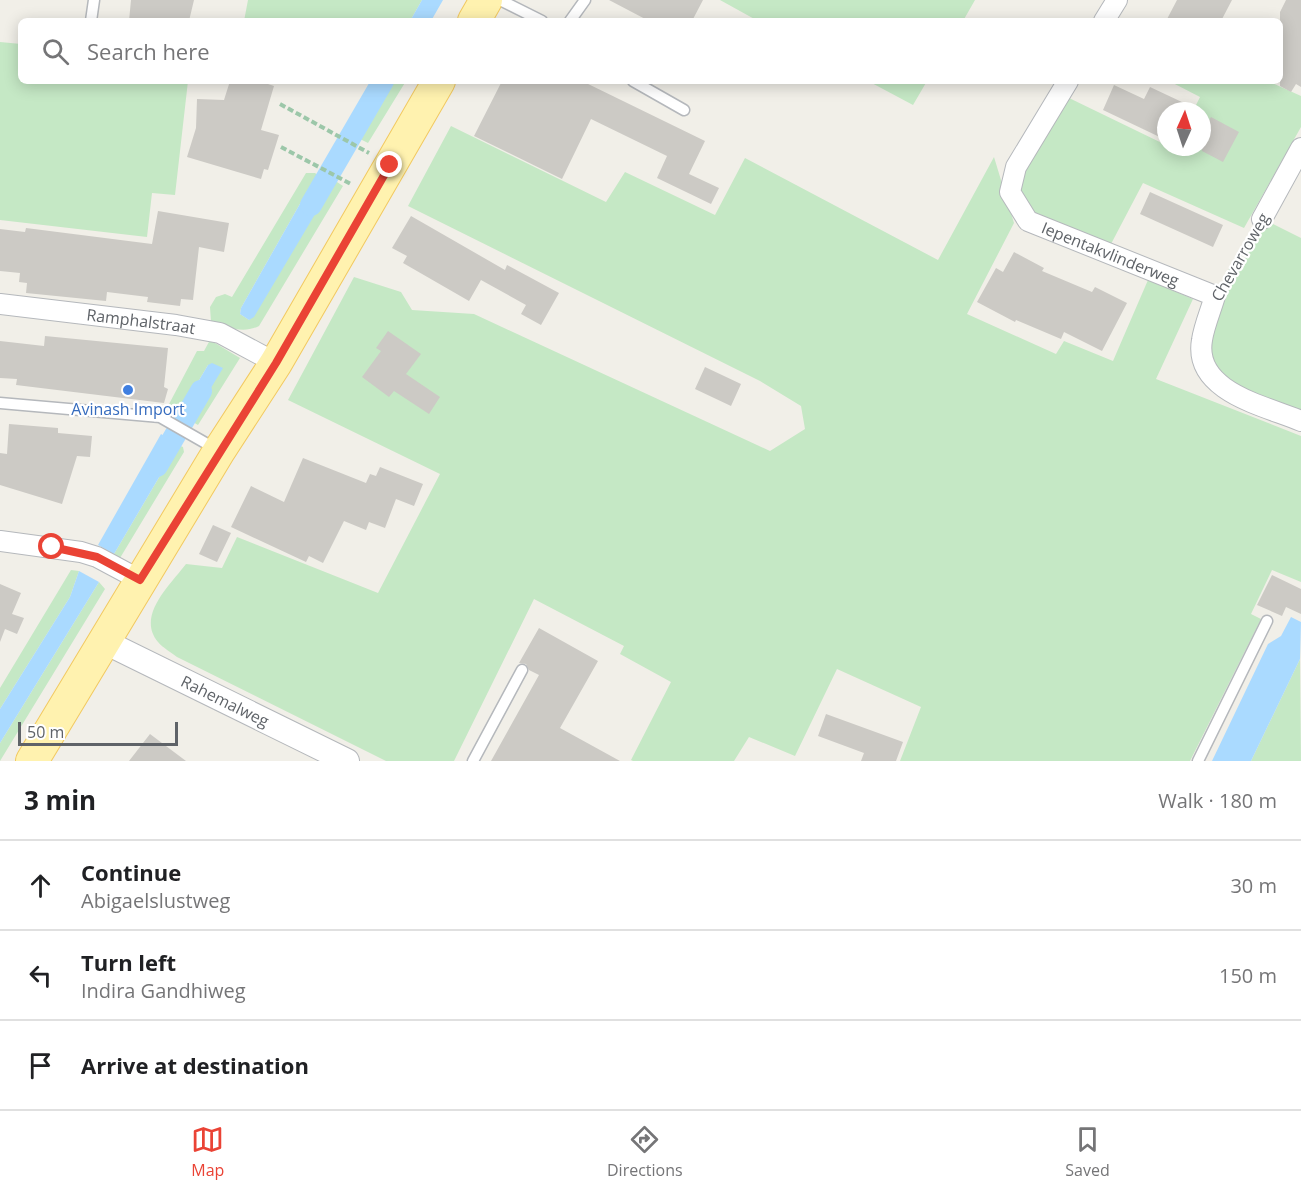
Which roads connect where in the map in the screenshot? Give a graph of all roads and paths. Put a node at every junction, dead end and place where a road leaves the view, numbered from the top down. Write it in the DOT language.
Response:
graph roads {
  1 [pos="94,0"];
  2 [pos="486,0"];
  3 [pos="500,0"];
  4 [pos="585,0"];
  5 [pos="1117,0"];
  6 [pos="91,18"];
  7 [pos="476,18"];
  8 [pos="536,18"];
  9 [pos="572,18"];
  10 [pos="1106,18"];
  11 [pos="437,84"];
  12 [pos="638,84"];
  13 [pos="1066,84"];
  14 [pos="280,104"];
  15 [pos="684,110"];
  16 [pos="281,147"];
  17 [pos="1301,148"];
  18 [pos="390,165"];
  19 [pos="373,196"];
  20 [pos="1262,219"];
  21 [pos="1215,296"];
  22 [pos="0,304"];
  23 [pos="276,363"];
  24 [pos="0,403"];
  25 [pos="1301,421"];
  26 [pos="219,451"];
  27 [pos="0,542"];
  28 [pos="140,580"];
  29 [pos="1267,621"];
  30 [pos="103,641"];
  31 [pos="522,670"];
  32 [pos="32,761"];
  33 [pos="347,761"];
  34 [pos="473,761"];
  35 [pos="1198,761"];
  1 -- 6 [label="lane"];
  2 -- 7 [label="main road"];
  3 -- 8 [label="lane"];
  4 -- 9 [label="lane"];
  5 -- 10 [label="street"];
  11 -- 18 [label="main road"];
  12 -- 15 [label="lane"];
  13 -- 21 [label="street, Iepentakvlinderweg"];
  14 -- 18 [label="path"];
  16 -- 19 [label="path"];
  17 -- 20 [label="street, Chevarroweg"];
  18 -- 19 [label="main road"];
  19 -- 23 [label="main road"];
  20 -- 21 [label="path, Chevarroweg"];
  21 -- 25 [label="street, Chevarroweg"];
  22 -- 23 [label="street, Ramphalstraat"];
  23 -- 26 [label="main road"];
  24 -- 26 [label="lane"];
  26 -- 28 [label="main road"];
  27 -- 28 [label="street"];
  28 -- 30 [label="main road"];
  29 -- 35 [label="lane"];
  30 -- 32 [label="main road"];
  30 -- 33 [label="street, Rahemalweg"];
  31 -- 34 [label="lane"];
}
